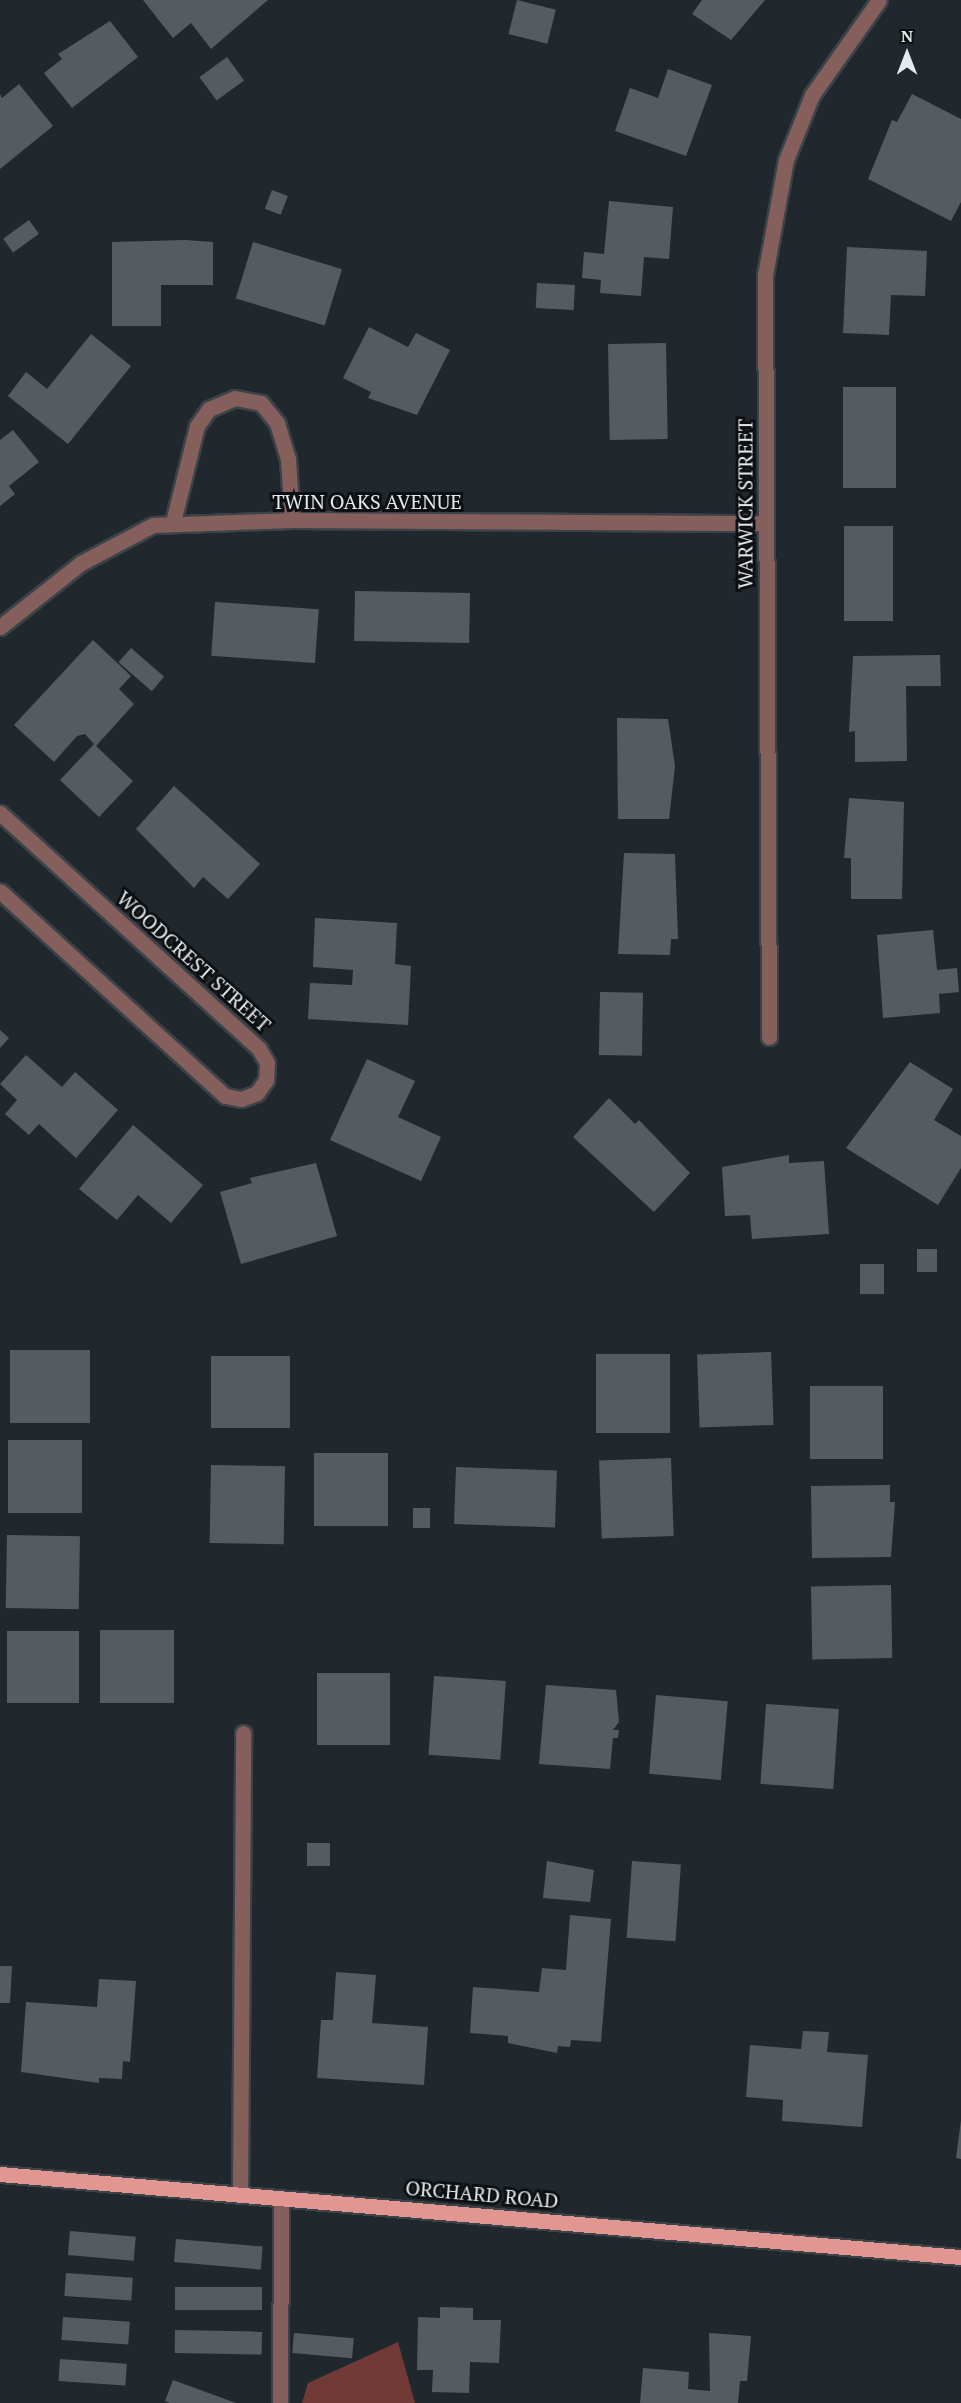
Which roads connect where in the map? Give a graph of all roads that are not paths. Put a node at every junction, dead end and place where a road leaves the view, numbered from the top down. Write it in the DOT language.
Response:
graph roads {
  1 [pos="879,0"];
  2 [pos="292,520"];
  3 [pos="173,522"];
  4 [pos="766,523"];
  5 [pos="0,627"];
  6 [pos="0,813"];
  7 [pos="0,891"];
  8 [pos="770,1037"];
  9 [pos="243,1733"];
  10 [pos="0,2174"];
  11 [pos="240,2194"];
  12 [pos="280,2198"];
  13 [pos="961,2256"];
  14 [pos="280,2403"];
  1 -- 4 [label="street, WARWICK STREET"];
  2 -- 3 [label="street, TWIN OAKS AVENUE"];
  2 -- 3 [label="street"];
  2 -- 4 [label="street, TWIN OAKS AVENUE"];
  3 -- 5 [label="street, TWIN OAKS AVENUE"];
  4 -- 8 [label="street, WARWICK STREET"];
  6 -- 7 [label="street, WOODCREST STREET"];
  9 -- 11 [label="street"];
  10 -- 11 [label="main road, ORCHARD ROAD"];
  11 -- 12 [label="main road, ORCHARD ROAD"];
  12 -- 13 [label="main road, ORCHARD ROAD"];
  12 -- 14 [label="street"];
}
